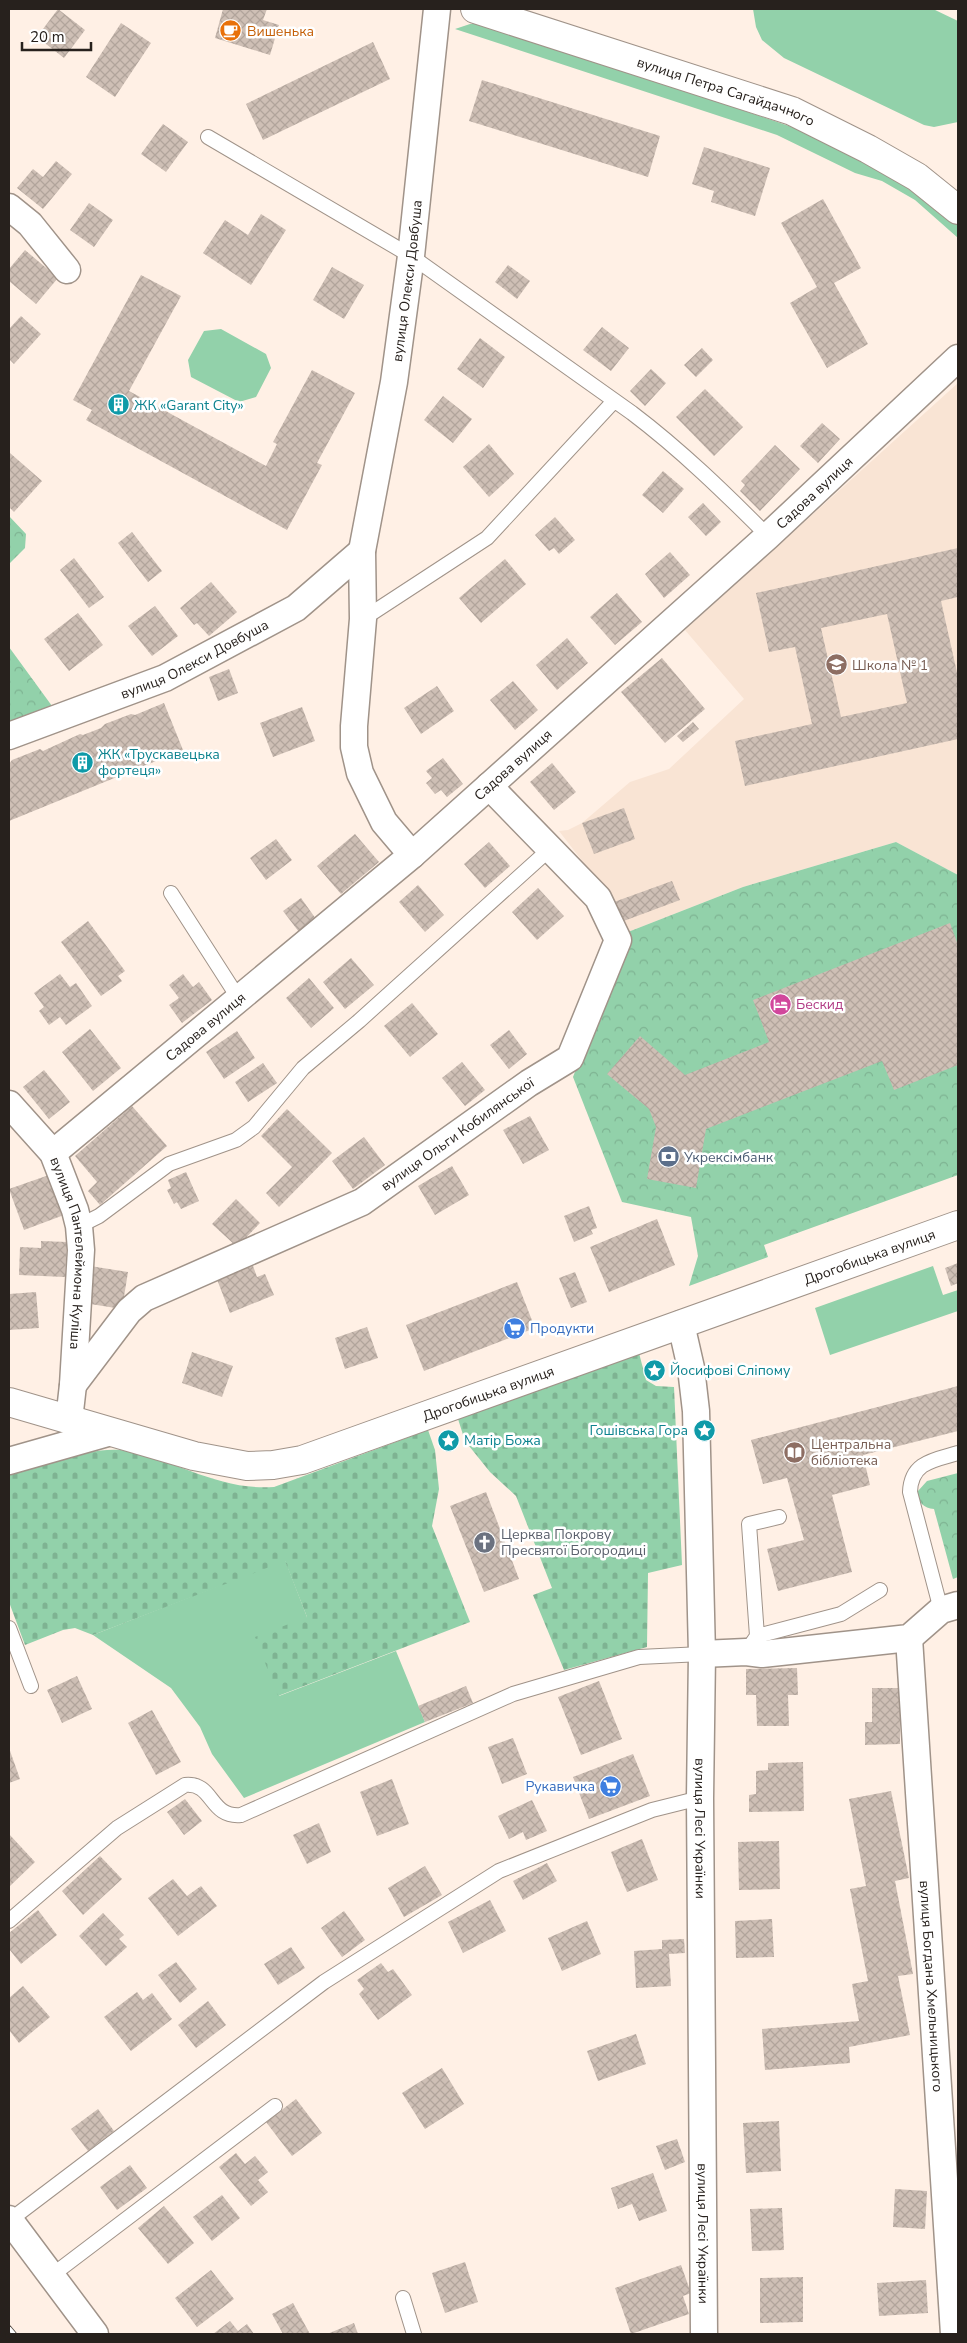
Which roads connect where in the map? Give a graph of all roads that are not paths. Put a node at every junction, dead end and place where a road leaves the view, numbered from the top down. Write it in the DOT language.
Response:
graph roads {
  1 [pos="437,9"];
  2 [pos="475,9"];
  3 [pos="208,137"];
  4 [pos="9,206"];
  5 [pos="958,210"];
  6 [pos="411,256"];
  7 [pos="66,270"];
  8 [pos="958,358"];
  9 [pos="614,401"];
  10 [pos="768,536"];
  11 [pos="362,551"];
  12 [pos="363,619"];
  13 [pos="9,736"];
  14 [pos="489,786"];
  15 [pos="551,848"];
  16 [pos="412,856"];
  17 [pos="171,893"];
  18 [pos="239,999"];
  19 [pos="9,1104"];
  20 [pos="53,1153"];
  21 [pos="958,1225"];
  22 [pos="79,1226"];
  23 [pos="681,1324"];
  24 [pos="73,1385"];
  25 [pos="9,1402"];
  26 [pos="69,1420"];
  27 [pos="111,1432"];
  28 [pos="958,1453"];
  29 [pos="9,1461"];
  30 [pos="779,1517"];
  31 [pos="880,1590"];
  32 [pos="950,1608"];
  33 [pos="9,1628"];
  34 [pos="909,1638"];
  35 [pos="751,1644"];
  36 [pos="702,1654"];
  37 [pos="31,1686"];
  38 [pos="700,1798"];
  39 [pos="9,1921"];
  40 [pos="275,2106"];
  41 [pos="10,2219"];
  42 [pos="51,2276"];
  43 [pos="403,2298"];
  44 [pos="94,2334"];
  45 [pos="414,2334"];
  46 [pos="704,2334"];
  47 [pos="954,2334"];
  1 -- 6 [label="street, вулиця Олекси Довбуша"];
  2 -- 5 [label="street, вулиця Петра Сагайдачного"];
  3 -- 6 [label="lane"];
  4 -- 7 [label="street"];
  6 -- 9 [label="lane"];
  6 -- 11 [label="street, вулиця Олекси Довбуша"];
  8 -- 10 [label="street, Садова вулиця"];
  9 -- 10 [label="lane"];
  9 -- 12 [label="lane"];
  10 -- 14 [label="street, Садова вулиця"];
  11 -- 12 [label="street, вулиця Олекси Довбуша"];
  11 -- 13 [label="street, вулиця Олекси Довбуша"];
  12 -- 16 [label="street, вулиця Олекси Довбуша"];
  14 -- 15 [label="street, вулиця Ольги Кобилянської"];
  14 -- 16 [label="street, Садова вулиця"];
  15 -- 22 [label="lane"];
  15 -- 24 [label="street, вулиця Ольги Кобилянської"];
  16 -- 18 [label="street, Садова вулиця"];
  17 -- 18 [label="lane"];
  18 -- 20 [label="street, Садова вулиця"];
  19 -- 20 [label="street, вулиця Пантелеймона Куліша"];
  20 -- 22 [label="street, вулиця Пантелеймона Куліша"];
  21 -- 23 [label="street, Дрогобицька вулиця"];
  22 -- 24 [label="street, вулиця Пантелеймона Куліша"];
  23 -- 27 [label="street, Дрогобицька вулиця"];
  23 -- 36 [label="street, вулиця Лесі Українки"];
  24 -- 26 [label="street, вулиця Пантелеймона Куліша"];
  25 -- 26 [label="street, Дрогобицька вулиця"];
  26 -- 27 [label="street, Дрогобицька вулиця"];
  27 -- 29 [label="street"];
  28 -- 32 [label="lane"];
  30 -- 35 [label="lane"];
  31 -- 35 [label="lane"];
  32 -- 34 [label="street"];
  33 -- 37 [label="lane"];
  34 -- 35 [label="street"];
  34 -- 47 [label="street, вулиця Богдана Хмельницького"];
  35 -- 36 [label="street"];
  36 -- 38 [label="street, вулиця Лесі Українки"];
  36 -- 39 [label="lane"];
  38 -- 41 [label="lane"];
  38 -- 46 [label="street, вулиця Лесі Українки"];
  40 -- 42 [label="lane"];
  41 -- 42 [label="street"];
  42 -- 44 [label="street"];
  43 -- 45 [label="lane"];
}
